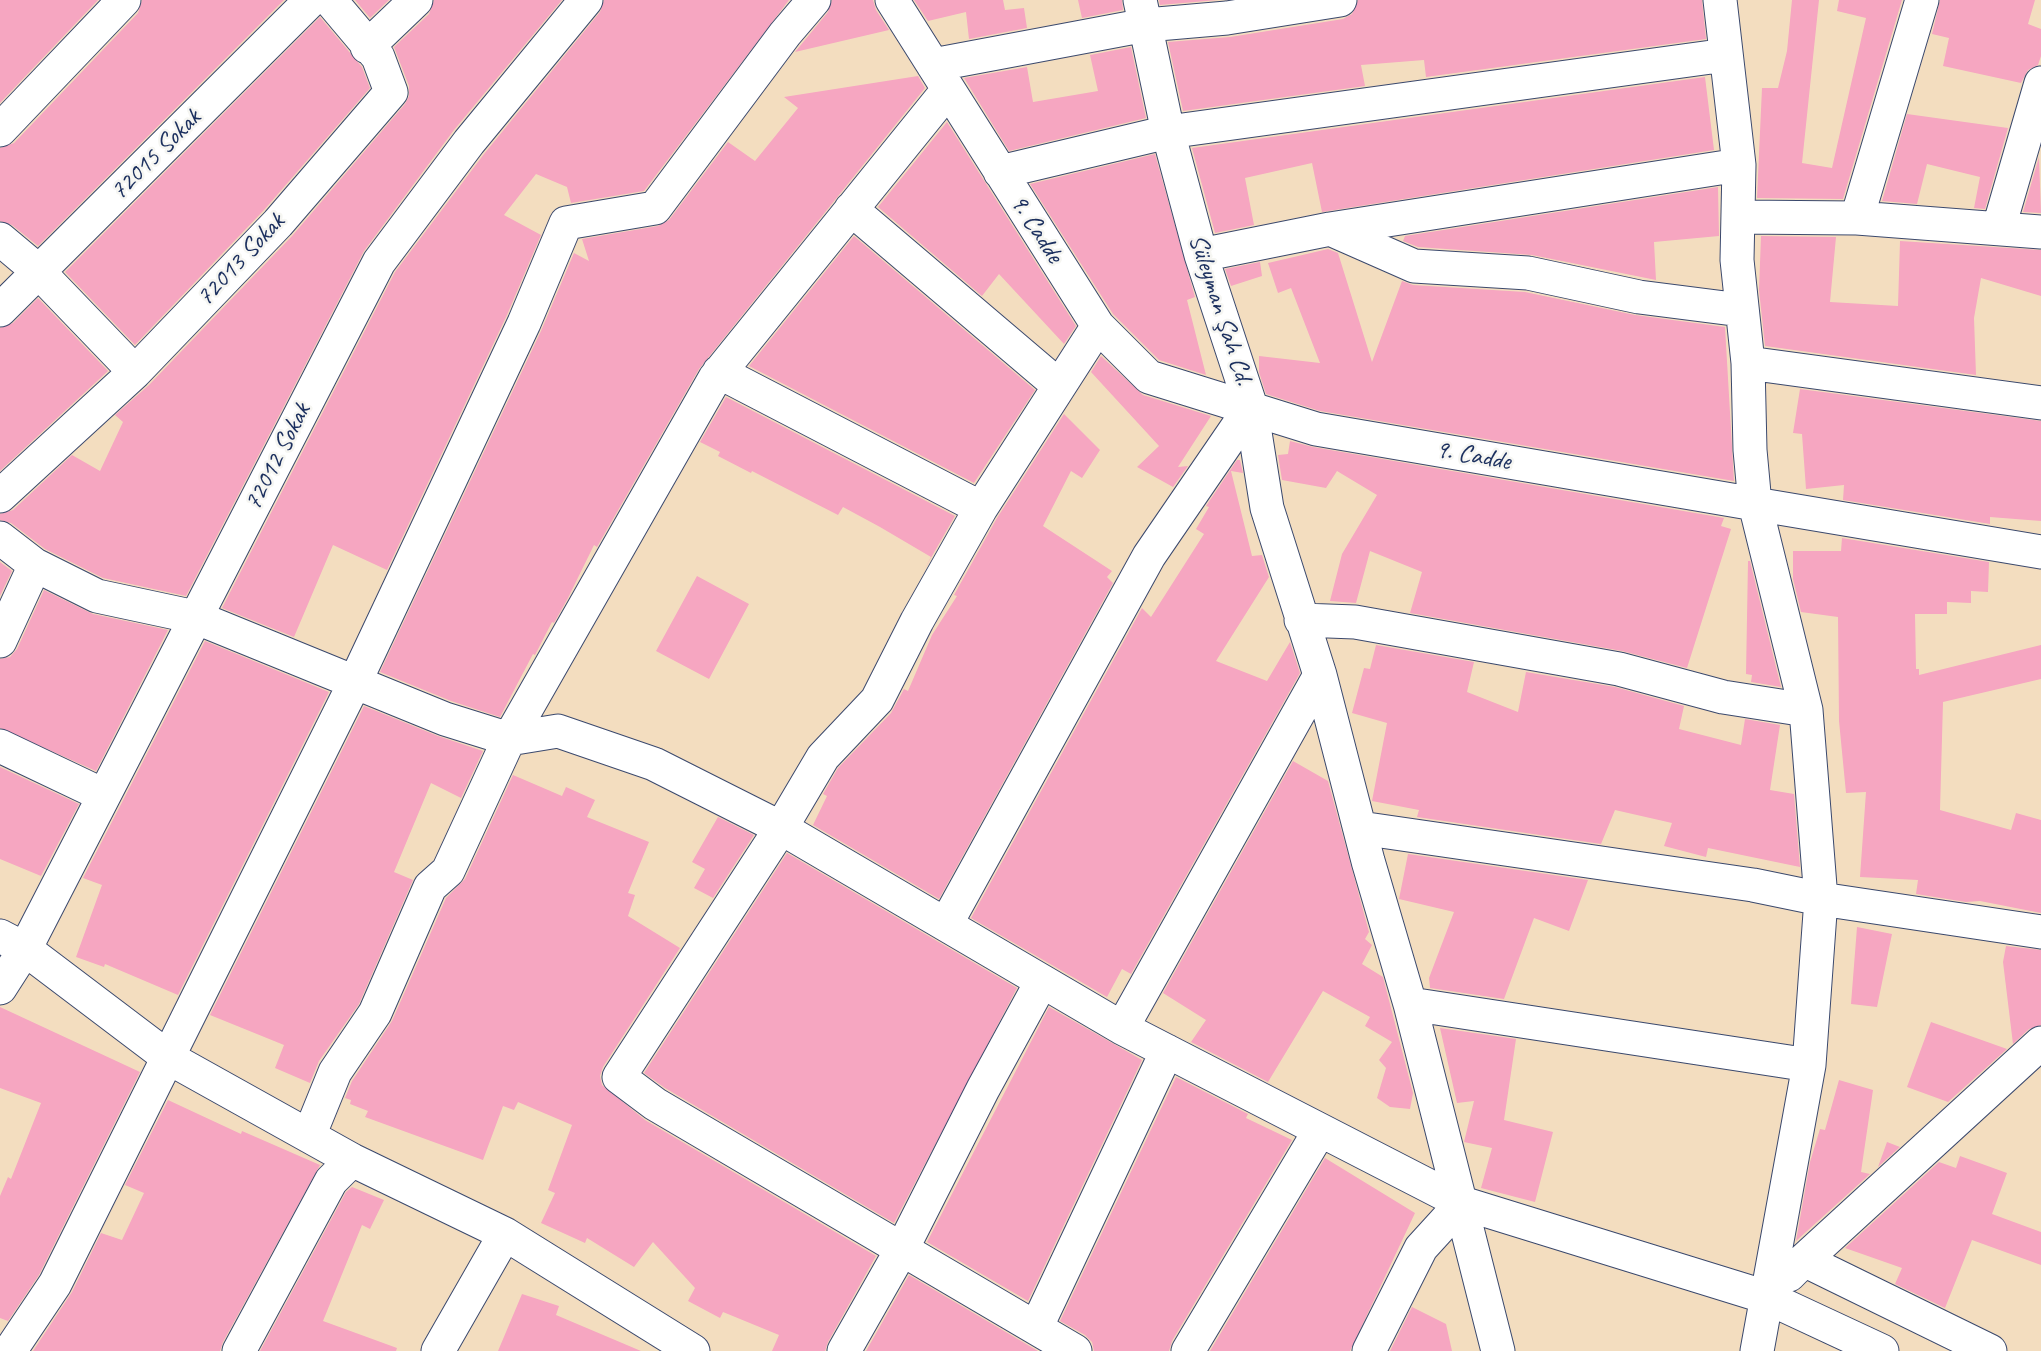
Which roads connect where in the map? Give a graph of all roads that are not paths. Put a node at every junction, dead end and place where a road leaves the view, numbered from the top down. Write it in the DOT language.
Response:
graph roads {
  1 [pos="124,0"];
  2 [pos="311,0"];
  3 [pos="330,0"];
  4 [pos="416,0"];
  5 [pos="586,0"];
  6 [pos="814,0"];
  7 [pos="892,0"];
  8 [pos="1340,0"];
  9 [pos="1720,0"];
  10 [pos="1922,0"];
  11 [pos="1143,13"];
  12 [pos="367,46"];
  13 [pos="1726,55"];
  14 [pos="941,78"];
  15 [pos="2041,83"];
  16 [pos="0,130"];
  17 [pos="1168,132"];
  18 [pos="1739,165"];
  19 [pos="1000,172"];
  20 [pos="851,209"];
  21 [pos="1739,217"];
  22 [pos="1857,218"];
  23 [pos="1999,227"];
  24 [pos="1330,229"];
  25 [pos="2041,232"];
  26 [pos="0,239"];
  27 [pos="1201,255"];
  28 [pos="37,270"];
  29 [pos="0,310"];
  30 [pos="1741,310"];
  31 [pos="1098,326"];
  32 [pos="1748,363"];
  33 [pos="135,372"];
  34 [pos="719,372"];
  35 [pos="1058,385"];
  36 [pos="2041,403"];
  37 [pos="1251,407"];
  38 [pos="0,496"];
  39 [pos="1755,504"];
  40 [pos="981,508"];
  41 [pos="0,538"];
  42 [pos="2041,552"];
  43 [pos="35,565"];
  44 [pos="195,617"];
  45 [pos="1301,620"];
  46 [pos="3,627"];
  47 [pos="1320,675"];
  48 [pos="355,682"];
  49 [pos="1806,710"];
  50 [pos="509,738"];
  51 [pos="0,746"];
  52 [pos="103,795"];
  53 [pos="781,828"];
  54 [pos="1360,828"];
  55 [pos="1821,898"];
  56 [pos="946,924"];
  57 [pos="2041,932"];
  58 [pos="12,943"];
  59 [pos="1042,981"];
  60 [pos="0,988"];
  61 [pos="1410,1004"];
  62 [pos="1122,1028"];
  63 [pos="2041,1043"];
  64 [pos="1167,1051"];
  65 [pos="170,1058"];
  66 [pos="1809,1065"];
  67 [pos="1320,1130"];
  68 [pos="309,1136"];
  69 [pos="352,1160"];
  70 [pos="1462,1203"];
  71 [pos="506,1234"];
  72 [pos="902,1249"];
  73 [pos="1804,1260"];
  74 [pos="1766,1297"];
  75 [pos="1036,1328"];
  76 [pos="10,1351"];
  77 [pos="239,1351"];
  78 [pos="438,1351"];
  79 [pos="692,1351"];
  80 [pos="844,1351"];
  81 [pos="1075,1351"];
  82 [pos="1188,1351"];
  83 [pos="1369,1351"];
  84 [pos="1498,1351"];
  85 [pos="1757,1351"];
  86 [pos="1882,1351"];
  87 [pos="1990,1351"];
  1 -- 16 [label="street"];
  2 -- 28 [label="street, 72015 Sokak"];
  3 -- 12 [label="street, 72013 Sokak"];
  4 -- 12 [label="street"];
  5 -- 44 [label="street, 72012 Sokak"];
  6 -- 48 [label="street"];
  7 -- 14 [label="street, 9. Cadde"];
  8 -- 11 [label="street"];
  9 -- 13 [label="street"];
  10 -- 22 [label="street"];
  11 -- 14 [label="street"];
  11 -- 17 [label="street, Süleyman Şah Cd."];
  12 -- 33 [label="street, 72013 Sokak"];
  13 -- 17 [label="street"];
  13 -- 18 [label="street"];
  14 -- 19 [label="street, 9. Cadde"];
  14 -- 20 [label="street"];
  15 -- 23 [label="street"];
  17 -- 19 [label="street"];
  17 -- 27 [label="street, Süleyman Şah Cd."];
  18 -- 21 [label="street"];
  18 -- 24 [label="street"];
  19 -- 31 [label="street, 9. Cadde"];
  20 -- 34 [label="street"];
  20 -- 35 [label="street"];
  21 -- 22 [label="street"];
  21 -- 30 [label="street"];
  22 -- 23 [label="street"];
  23 -- 25 [label="street"];
  24 -- 27 [label="street"];
  24 -- 30 [label="street"];
  26 -- 28 [label="street"];
  27 -- 37 [label="street, Süleyman Şah Cd."];
  28 -- 29 [label="street, 72015 Sokak"];
  28 -- 33 [label="street"];
  30 -- 32 [label="street"];
  31 -- 35 [label="street"];
  31 -- 37 [label="street, 9. Cadde"];
  32 -- 36 [label="street"];
  32 -- 39 [label="street"];
  33 -- 38 [label="street, 72013 Sokak"];
  34 -- 40 [label="street"];
  34 -- 50 [label="street"];
  35 -- 40 [label="street"];
  37 -- 39 [label="street, 9. Cadde"];
  37 -- 45 [label="street, Süleyman Şah Cd."];
  37 -- 56 [label="street"];
  39 -- 42 [label="street, 9. Cadde"];
  39 -- 49 [label="street"];
  40 -- 53 [label="street"];
  41 -- 43 [label="street"];
  43 -- 44 [label="street"];
  43 -- 46 [label="street"];
  44 -- 48 [label="street"];
  44 -- 52 [label="street, 72012 Sokak"];
  45 -- 47 [label="street, Süleyman Şah Cd."];
  45 -- 49 [label="street"];
  47 -- 54 [label="street, Süleyman Şah Cd."];
  47 -- 62 [label="street"];
  48 -- 50 [label="street"];
  48 -- 65 [label="street"];
  49 -- 55 [label="street"];
  50 -- 53 [label="street"];
  50 -- 68 [label="street"];
  51 -- 52 [label="street"];
  52 -- 58 [label="street, 72012 Sokak"];
  53 -- 56 [label="street"];
  53 -- 72 [label="street"];
  54 -- 55 [label="street"];
  54 -- 61 [label="street, Süleyman Şah Cd."];
  55 -- 57 [label="street"];
  55 -- 66 [label="street"];
  56 -- 59 [label="street"];
  58 -- 60 [label="street, 72012 Sokak"];
  58 -- 65 [label="street"];
  59 -- 62 [label="street"];
  59 -- 72 [label="street"];
  61 -- 66 [label="street"];
  61 -- 70 [label="street, Süleyman Şah Cd."];
  62 -- 64 [label="street"];
  63 -- 73 [label="street"];
  64 -- 67 [label="street"];
  64 -- 75 [label="street"];
  65 -- 68 [label="street"];
  65 -- 76 [label="street"];
  66 -- 74 [label="street"];
  67 -- 70 [label="street"];
  67 -- 82 [label="street"];
  68 -- 69 [label="street"];
  69 -- 71 [label="street"];
  69 -- 77 [label="street"];
  70 -- 74 [label="street"];
  70 -- 83 [label="street"];
  70 -- 84 [label="street, Süleyman Şah Cd."];
  71 -- 78 [label="street"];
  71 -- 79 [label="street"];
  72 -- 75 [label="street"];
  72 -- 80 [label="street"];
  73 -- 74 [label="street"];
  73 -- 87 [label="street"];
  74 -- 85 [label="street"];
  74 -- 86 [label="street"];
  75 -- 81 [label="street"];
}
